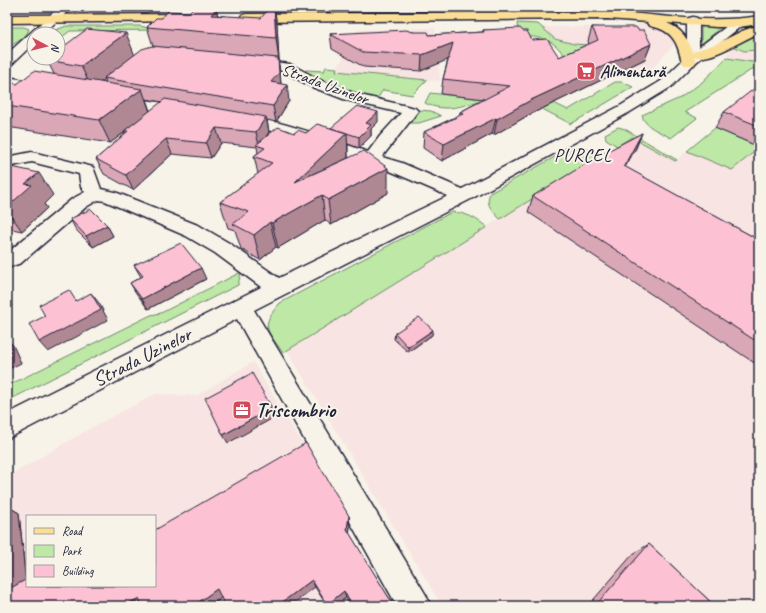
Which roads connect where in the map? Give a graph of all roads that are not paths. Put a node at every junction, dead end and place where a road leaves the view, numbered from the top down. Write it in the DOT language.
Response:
graph roads {
  1 [pos="66,7"];
  2 [pos="663,7"];
  3 [pos="744,9"];
  4 [pos="629,11"];
  5 [pos="693,14"];
  6 [pos="196,18"];
  7 [pos="236,18"];
  8 [pos="7,19"];
  9 [pos="52,19"];
  10 [pos="759,20"];
  11 [pos="739,22"];
  12 [pos="45,26"];
  13 [pos="759,29"];
  14 [pos="26,43"];
  15 [pos="693,59"];
  16 [pos="7,61"];
  17 [pos="239,62"];
  18 [pos="7,81"];
  19 [pos="66,91"];
  20 [pos="103,97"];
  21 [pos="167,108"];
  22 [pos="202,114"];
  23 [pos="226,118"];
  24 [pos="148,122"];
  25 [pos="372,159"];
  26 [pos="7,162"];
  27 [pos="95,194"];
  28 [pos="463,196"];
  29 [pos="7,261"];
  30 [pos="278,288"];
  31 [pos="241,307"];
  32 [pos="7,427"];
  33 [pos="415,606"];
  1 -- 9 [label="street"];
  2 -- 4 [label="main road"];
  3 -- 11 [label="main road"];
  4 -- 5 [label="main road"];
  4 -- 7 [label="main road"];
  4 -- 15 [label="main road"];
  5 -- 11 [label="main road"];
  5 -- 15 [label="street"];
  6 -- 9 [label="main road"];
  8 -- 9 [label="main road"];
  9 -- 12 [label="street"];
  10 -- 11 [label="main road"];
  11 -- 15 [label="street, Strada Uzinelor"];
  13 -- 15 [label="main road"];
  14 -- 16 [label="street"];
  15 -- 28 [label="street, Strada Uzinelor"];
  17 -- 25 [label="street, Strada Uzinelor"];
  18 -- 19 [label="street"];
  20 -- 21 [label="street"];
  21 -- 22 [label="street"];
  21 -- 24 [label="street"];
  23 -- 25 [label="street"];
  25 -- 28 [label="street"];
  26 -- 27 [label="street"];
  27 -- 29 [label="street"];
  27 -- 30 [label="street"];
  28 -- 30 [label="street, Strada Uzinelor"];
  30 -- 31 [label="street, Strada Uzinelor"];
  31 -- 32 [label="street, Strada Uzinelor"];
  31 -- 33 [label="street"];
}
